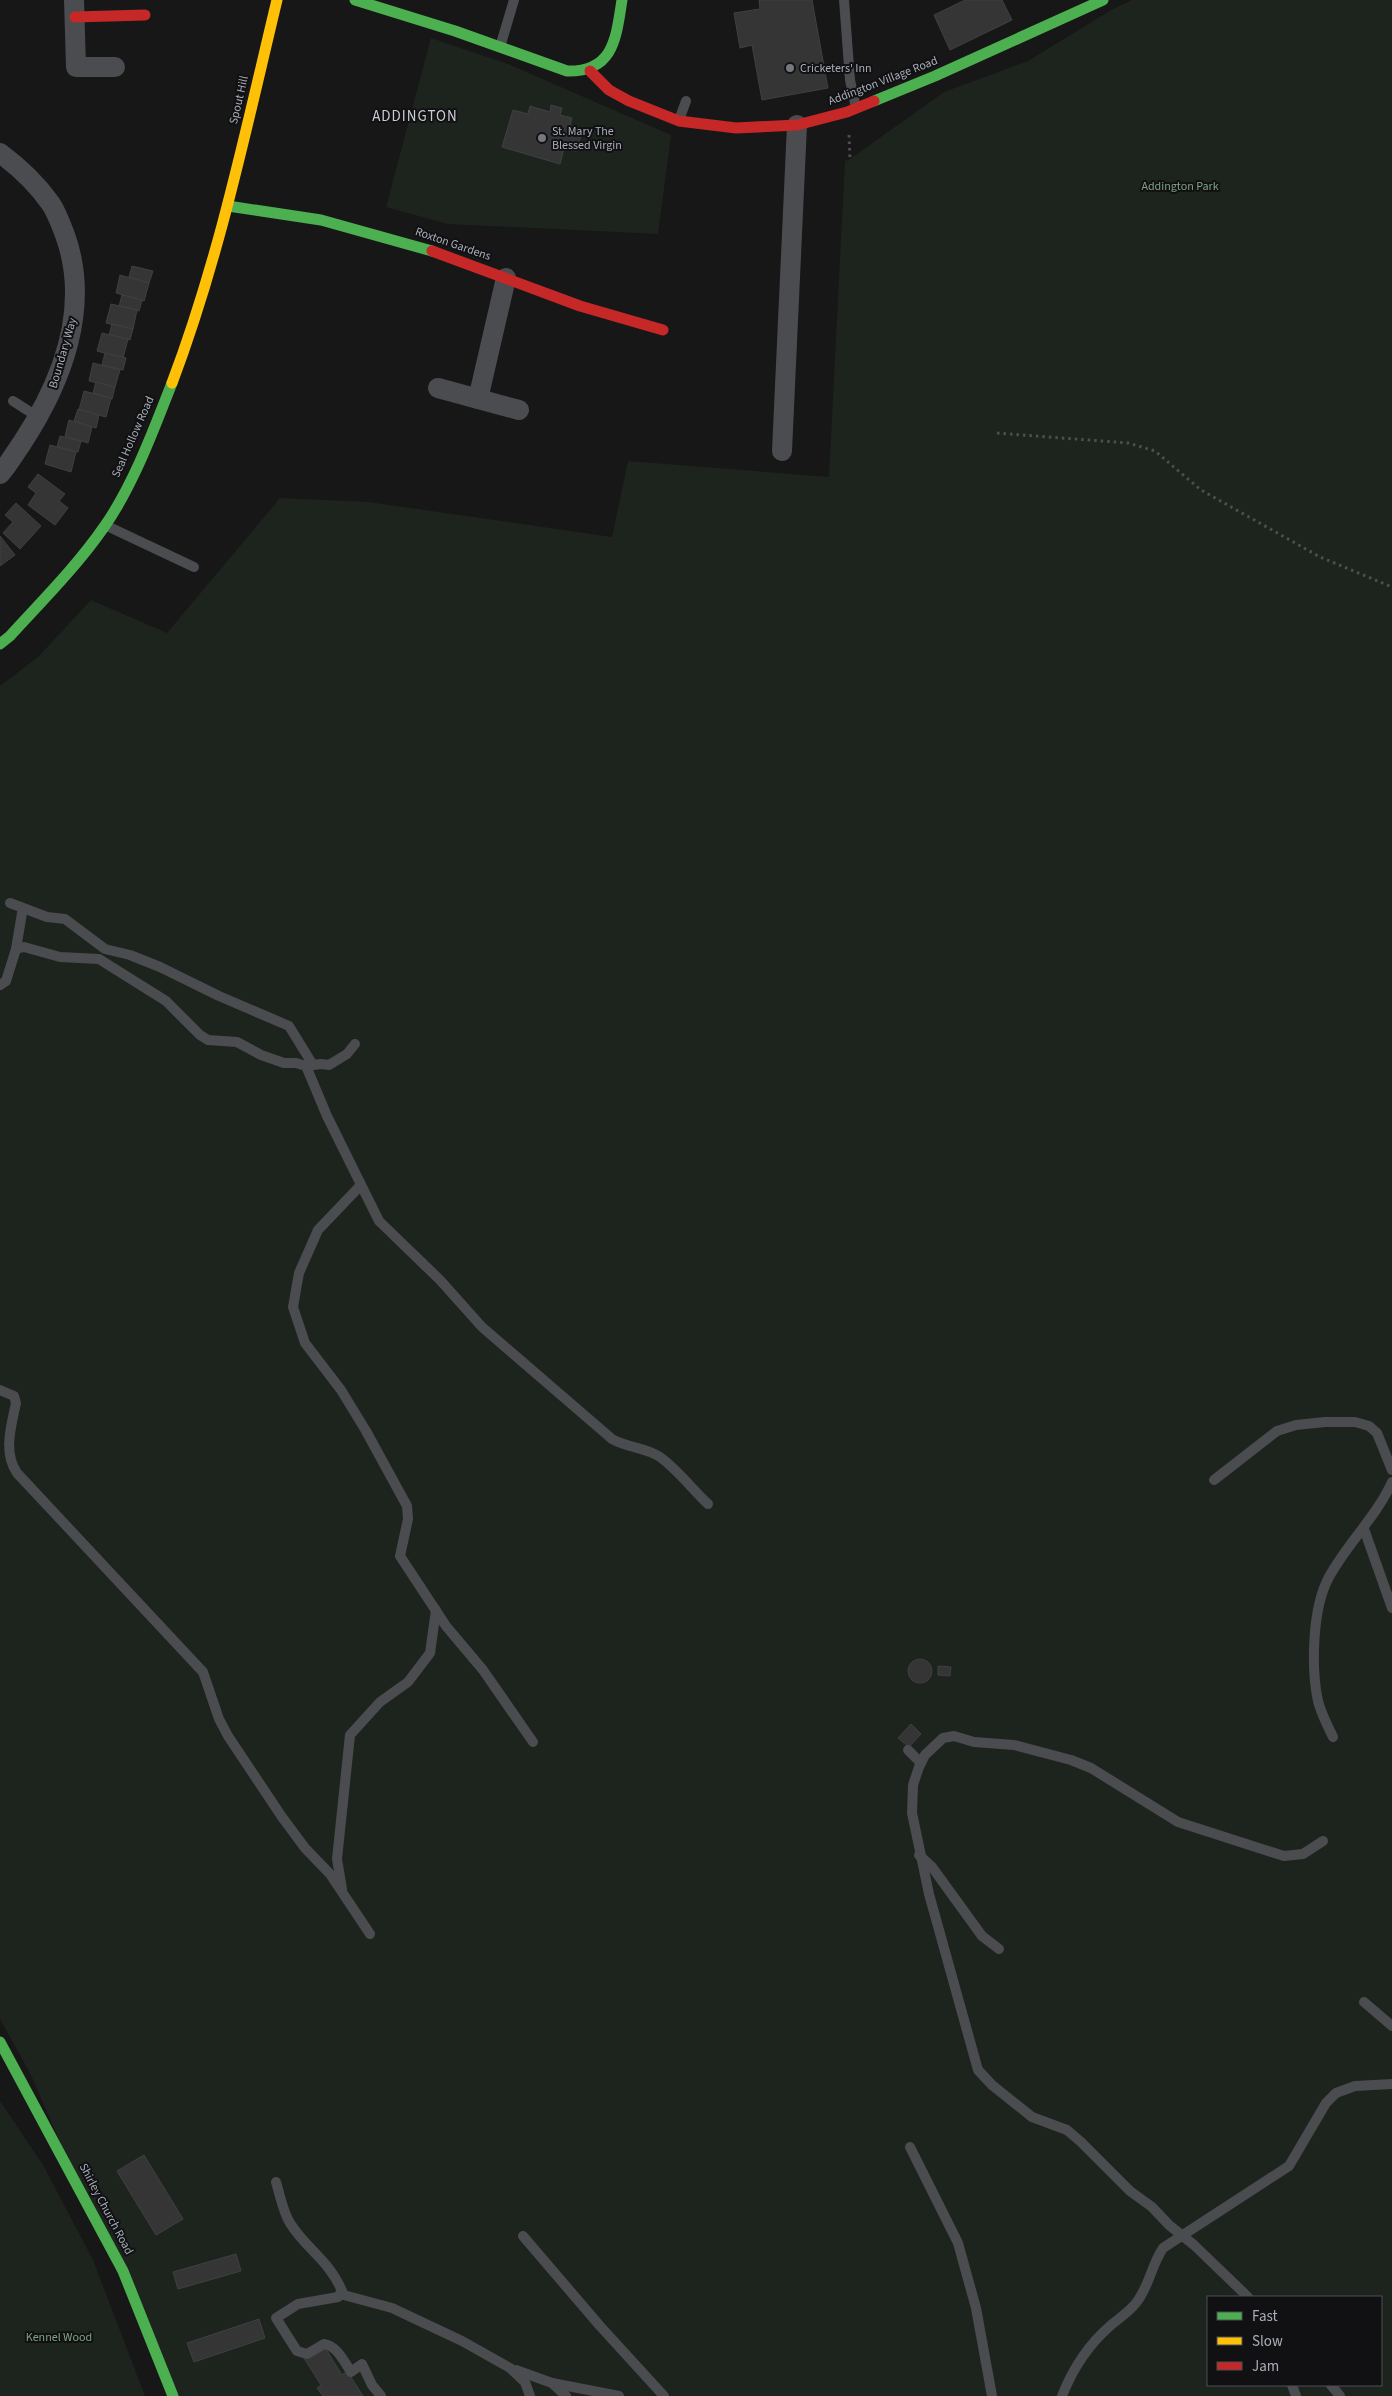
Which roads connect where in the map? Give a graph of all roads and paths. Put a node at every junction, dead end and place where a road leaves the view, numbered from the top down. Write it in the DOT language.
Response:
graph roads {
  1 [pos="277,0"];
  2 [pos="356,0"];
  3 [pos="514,0"];
  4 [pos="622,0"];
  5 [pos="844,0"];
  6 [pos="1103,0"];
  7 [pos="75,9"];
  8 [pos="145,15"];
  9 [pos="500,48"];
  10 [pos="115,67"];
  11 [pos="590,71"];
  12 [pos="686,101"];
  13 [pos="856,108"];
  14 [pos="679,121"];
  15 [pos="797,125"];
  16 [pos="0,152"];
  17 [pos="228,206"];
  18 [pos="506,278"];
  19 [pos="663,330"];
  20 [pos="438,388"];
  21 [pos="478,399"];
  22 [pos="13,401"];
  23 [pos="519,410"];
  24 [pos="38,418"];
  25 [pos="997,433"];
  26 [pos="782,450"];
  27 [pos="0,474"];
  28 [pos="106,526"];
  29 [pos="194,567"];
  30 [pos="1392,587"];
  31 [pos="0,644"];
  32 [pos="10,903"];
  33 [pos="25,909"];
  34 [pos="16,949"];
  35 [pos="0,985"];
  36 [pos="355,1044"];
  37 [pos="309,1066"];
  38 [pos="360,1186"];
  39 [pos="0,1390"];
  40 [pos="1392,1470"];
  41 [pos="1214,1480"];
  42 [pos="1392,1482"];
  43 [pos="708,1504"];
  44 [pos="1364,1529"];
  45 [pos="1392,1608"];
  46 [pos="436,1610"];
  47 [pos="1333,1736"];
  48 [pos="533,1742"];
  49 [pos="908,1750"];
  50 [pos="921,1763"];
  51 [pos="1323,1841"];
  52 [pos="920,1855"];
  53 [pos="343,1895"];
  54 [pos="370,1934"];
  55 [pos="999,1949"];
  56 [pos="1364,2002"];
  57 [pos="1392,2026"];
  58 [pos="0,2042"];
  59 [pos="1392,2084"];
  60 [pos="910,2147"];
  61 [pos="276,2182"];
  62 [pos="1182,2235"];
  63 [pos="523,2236"];
  64 [pos="340,2294"];
  65 [pos="1247,2296"];
  66 [pos="510,2368"];
  67 [pos="552,2383"];
  68 [pos="1332,2386"];
  69 [pos="173,2396"];
  70 [pos="381,2396"];
  71 [pos="530,2396"];
  72 [pos="566,2396"];
  73 [pos="618,2396"];
  74 [pos="664,2396"];
  75 [pos="992,2396"];
  76 [pos="1062,2396"];
  77 [pos="1340,2396"];
  1 -- 17 [label="street, Spout Hill"];
  2 -- 9 [label="street"];
  3 -- 9 [label="lane"];
  4 -- 11 [label="street"];
  5 -- 13 [label="lane"];
  6 -- 13 [label="street, Addington Village Road"];
  7 -- 8 [label="street"];
  7 -- 10 [label="street"];
  9 -- 11 [label="street"];
  11 -- 14 [label="street, Addington Village Road"];
  12 -- 14 [label="lane"];
  13 -- 15 [label="street, Addington Village Road"];
  14 -- 15 [label="street, Addington Village Road"];
  15 -- 26 [label="street"];
  16 -- 24 [label="street, Boundary Way"];
  17 -- 18 [label="street, Roxton Gardens"];
  17 -- 28 [label="street, Seal Hollow Road"];
  18 -- 19 [label="street, Roxton Gardens"];
  18 -- 21 [label="street"];
  20 -- 21 [label="street"];
  21 -- 23 [label="street"];
  22 -- 24 [label="lane"];
  24 -- 27 [label="street, Boundary Way"];
  25 -- 30 [label="path"];
  28 -- 29 [label="lane"];
  28 -- 31 [label="street, Seal Hollow Road"];
  32 -- 33 [label="lane"];
  33 -- 34 [label="lane"];
  33 -- 37 [label="lane"];
  34 -- 35 [label="lane"];
  34 -- 37 [label="lane"];
  36 -- 37 [label="lane"];
  37 -- 38 [label="lane"];
  38 -- 43 [label="lane"];
  38 -- 46 [label="lane"];
  39 -- 53 [label="lane"];
  40 -- 41 [label="lane"];
  42 -- 44 [label="lane"];
  44 -- 45 [label="lane"];
  44 -- 47 [label="lane"];
  46 -- 48 [label="lane"];
  46 -- 53 [label="lane"];
  49 -- 50 [label="lane"];
  50 -- 51 [label="lane"];
  50 -- 52 [label="lane"];
  52 -- 55 [label="lane"];
  52 -- 62 [label="lane"];
  53 -- 54 [label="lane"];
  56 -- 57 [label="lane"];
  58 -- 69 [label="street, Shirley Church Road"];
  59 -- 62 [label="lane"];
  60 -- 75 [label="lane"];
  61 -- 64 [label="lane"];
  62 -- 65 [label="lane"];
  62 -- 76 [label="lane"];
  63 -- 74 [label="lane"];
  64 -- 66 [label="lane"];
  64 -- 70 [label="lane"];
  66 -- 67 [label="lane"];
  66 -- 71 [label="lane"];
  67 -- 72 [label="lane"];
  67 -- 73 [label="lane"];
  68 -- 77 [label="lane"];
}
